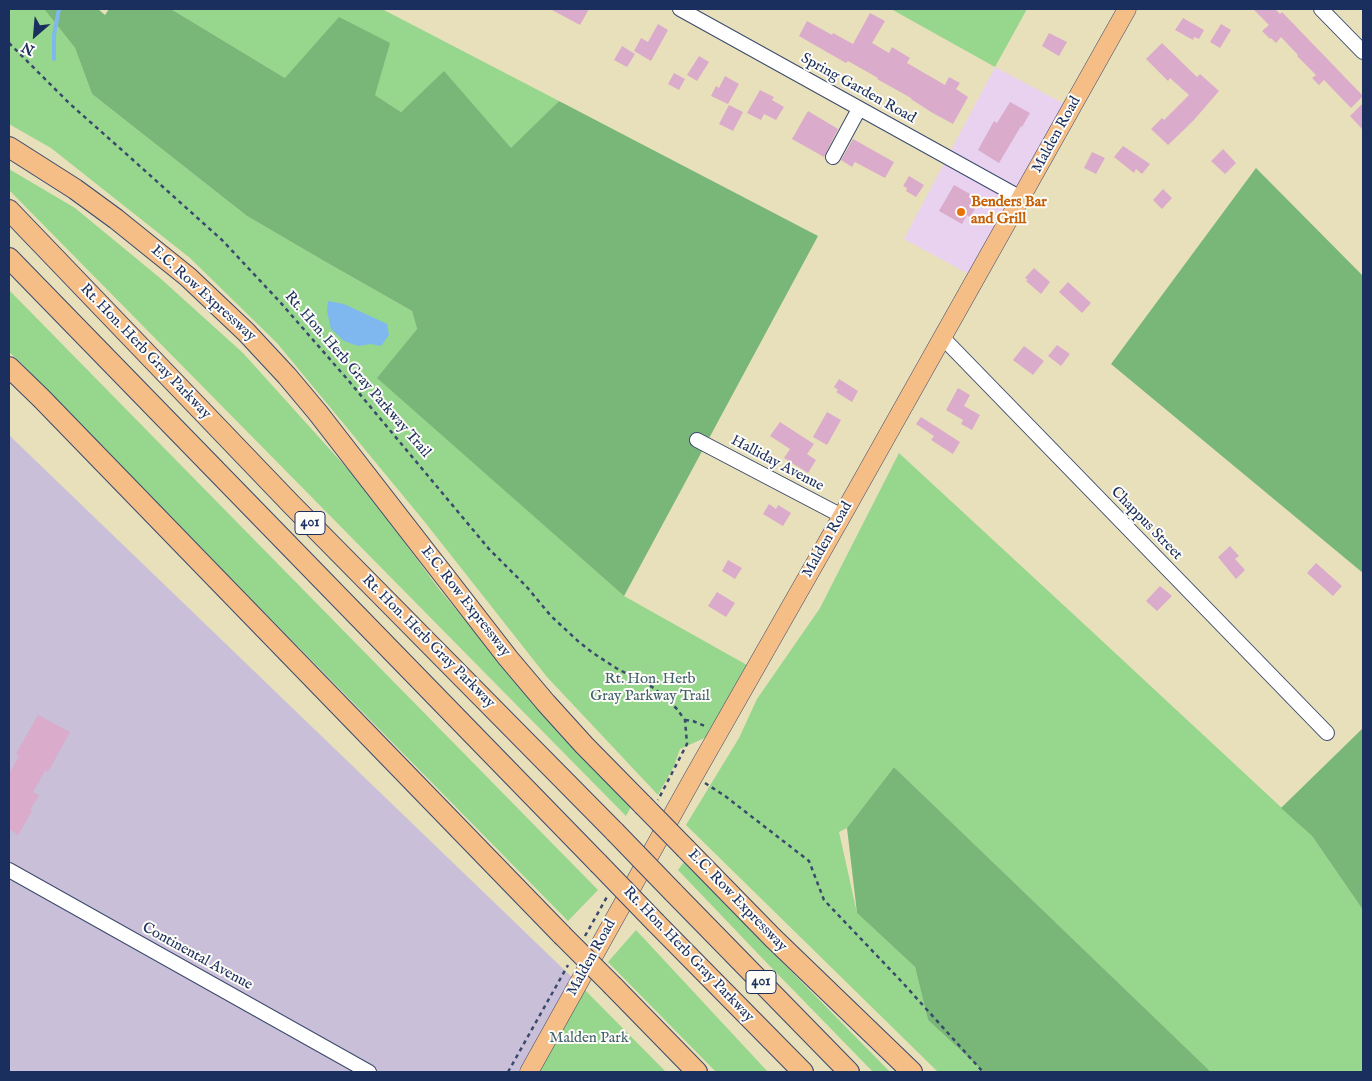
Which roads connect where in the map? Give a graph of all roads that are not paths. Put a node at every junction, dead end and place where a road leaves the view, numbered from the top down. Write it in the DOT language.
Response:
graph roads {
  1 [pos="680,9"];
  2 [pos="1127,9"];
  3 [pos="1321,9"];
  4 [pos="1363,52"];
  5 [pos="859,109"];
  6 [pos="9,147"];
  7 [pos="833,157"];
  8 [pos="1021,198"];
  9 [pos="9,210"];
  10 [pos="9,258"];
  11 [pos="942,337"];
  12 [pos="9,367"];
  13 [pos="697,440"];
  14 [pos="842,516"];
  15 [pos="1327,733"];
  16 [pos="9,870"];
  17 [pos="369,1072"];
  18 [pos="529,1072"];
  19 [pos="697,1072"];
  20 [pos="803,1072"];
  21 [pos="849,1072"];
  22 [pos="912,1072"];
  1 -- 5 [label="street, Spring Garden Road"];
  2 -- 8 [label="main road, Malden Road"];
  3 -- 4 [label="street"];
  5 -- 7 [label="street"];
  5 -- 8 [label="street, Spring Garden Road"];
  6 -- 22 [label="highway, E.C. Row Expressway, bridge"];
  8 -- 11 [label="main road, Malden Road"];
  9 -- 21 [label="highway, Rt. Hon. Herb Gray Parkway / 401, bridge"];
  10 -- 20 [label="highway, Rt. Hon. Herb Gray Parkway / 401, bridge"];
  11 -- 14 [label="main road, Malden Road"];
  11 -- 15 [label="street, Chappus Street"];
  12 -- 19 [label="highway, bridge"];
  13 -- 14 [label="street, Halliday Avenue"];
  14 -- 18 [label="main road, Malden Road"];
  16 -- 17 [label="street, Continental Avenue"];
}
